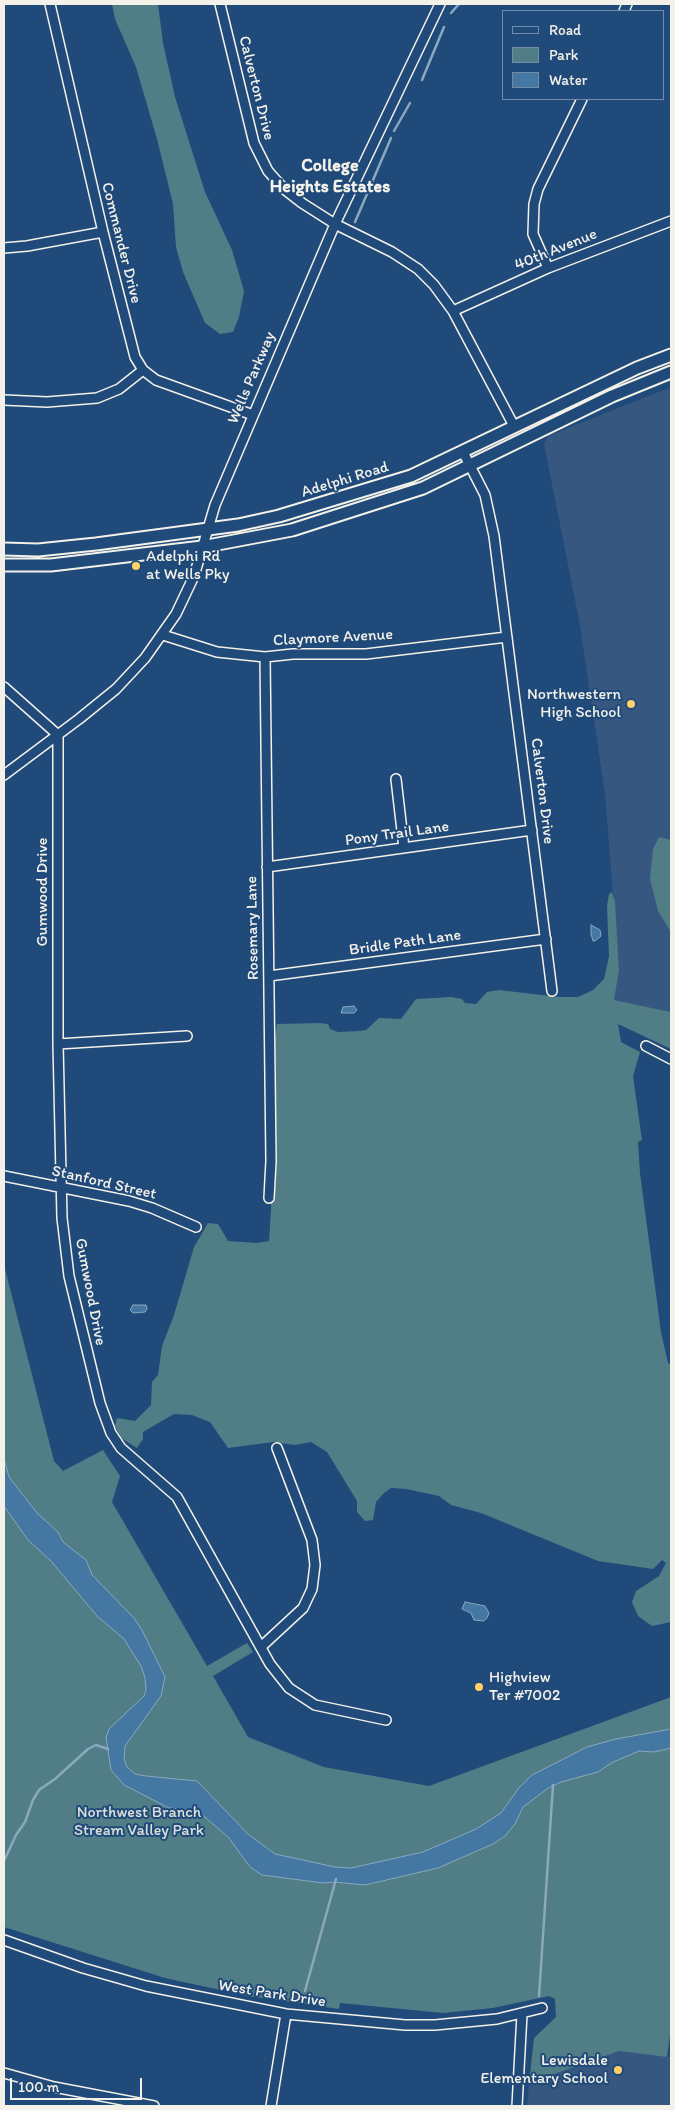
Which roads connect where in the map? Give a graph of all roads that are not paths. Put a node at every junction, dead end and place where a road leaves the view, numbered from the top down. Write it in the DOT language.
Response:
graph roads {
  1 [pos="50,4"];
  2 [pos="220,4"];
  3 [pos="440,4"];
  4 [pos="582,100"];
  5 [pos="671,221"];
  6 [pos="335,224"];
  7 [pos="103,232"];
  8 [pos="4,248"];
  9 [pos="548,268"];
  10 [pos="454,311"];
  11 [pos="671,355"];
  12 [pos="143,370"];
  13 [pos="671,372"];
  14 [pos="4,400"];
  15 [pos="253,415"];
  16 [pos="514,426"];
  17 [pos="463,452"];
  18 [pos="470,466"];
  19 [pos="207,529"];
  20 [pos="202,547"];
  21 [pos="4,550"];
  22 [pos="4,566"];
  23 [pos="163,635"];
  24 [pos="507,637"];
  25 [pos="265,656"];
  26 [pos="4,687"];
  27 [pos="58,735"];
  28 [pos="4,774"];
  29 [pos="396,779"];
  30 [pos="532,830"];
  31 [pos="404,848"];
  32 [pos="267,867"];
  33 [pos="546,939"];
  34 [pos="269,976"];
  35 [pos="552,991"];
  36 [pos="187,1036"];
  37 [pos="58,1044"];
  38 [pos="646,1046"];
  39 [pos="671,1059"];
  40 [pos="4,1176"];
  41 [pos="61,1188"];
  42 [pos="269,1198"];
  43 [pos="196,1227"];
  44 [pos="277,1448"];
  45 [pos="262,1646"];
  46 [pos="386,1720"];
  47 [pos="4,1940"];
  48 [pos="542,2008"];
  49 [pos="286,2014"];
  50 [pos="522,2014"];
  51 [pos="4,2073"];
  52 [pos="154,2106"];
  53 [pos="272,2106"];
  54 [pos="517,2106"];
  1 -- 7 [label="street, Commander Drive"];
  2 -- 6 [label="street, Calverton Drive"];
  3 -- 6 [label="street, Wells Parkway"];
  4 -- 9 [label="street"];
  5 -- 9 [label="street, 40th Avenue"];
  6 -- 10 [label="street, Calverton Drive"];
  6 -- 15 [label="street, Wells Parkway"];
  7 -- 8 [label="street"];
  7 -- 12 [label="street, Commander Drive"];
  9 -- 10 [label="street, 40th Avenue"];
  10 -- 16 [label="street, Calverton Drive"];
  11 -- 16 [label="main road, Adelphi Road"];
  12 -- 14 [label="street"];
  12 -- 15 [label="street, Commander Drive"];
  13 -- 18 [label="main road, Adelphi Road"];
  15 -- 19 [label="street, Wells Parkway"];
  16 -- 17 [label="main road, Adelphi Road"];
  17 -- 18 [label="street, Calverton Drive"];
  17 -- 19 [label="main road, Adelphi Road"];
  18 -- 20 [label="main road, Adelphi Road"];
  18 -- 24 [label="street, Calverton Drive"];
  19 -- 20 [label="street, Wells Parkway"];
  19 -- 21 [label="main road, Adelphi Road"];
  20 -- 22 [label="main road, Adelphi Road"];
  20 -- 23 [label="street, Wells Parkway"];
  23 -- 25 [label="street, Claymore Avenue"];
  23 -- 27 [label="street, Wells Parkway"];
  24 -- 25 [label="street, Claymore Avenue"];
  24 -- 30 [label="street, Calverton Drive"];
  25 -- 32 [label="street, Rosemary Lane"];
  26 -- 27 [label="street"];
  27 -- 28 [label="street, Wells Parkway"];
  27 -- 37 [label="street, Gumwood Drive"];
  29 -- 31 [label="street"];
  30 -- 31 [label="street, Pony Trail Lane"];
  30 -- 33 [label="street, Calverton Drive"];
  31 -- 32 [label="street, Pony Trail Lane"];
  32 -- 34 [label="street, Rosemary Lane"];
  33 -- 34 [label="street, Bridle Path Lane"];
  33 -- 35 [label="street, Calverton Drive"];
  34 -- 42 [label="street, Rosemary Lane"];
  36 -- 37 [label="street"];
  37 -- 41 [label="street, Gumwood Drive"];
  38 -- 39 [label="street"];
  40 -- 41 [label="street, Stanford Street"];
  41 -- 43 [label="street, Stanford Street"];
  41 -- 45 [label="street, Gumwood Drive"];
  44 -- 45 [label="street"];
  45 -- 46 [label="street, Gumwood Drive"];
  47 -- 49 [label="street, West Park Drive"];
  48 -- 50 [label="street, West Park Drive"];
  49 -- 50 [label="street, West Park Drive"];
  49 -- 53 [label="street"];
  50 -- 54 [label="street"];
  51 -- 52 [label="street"];
}
